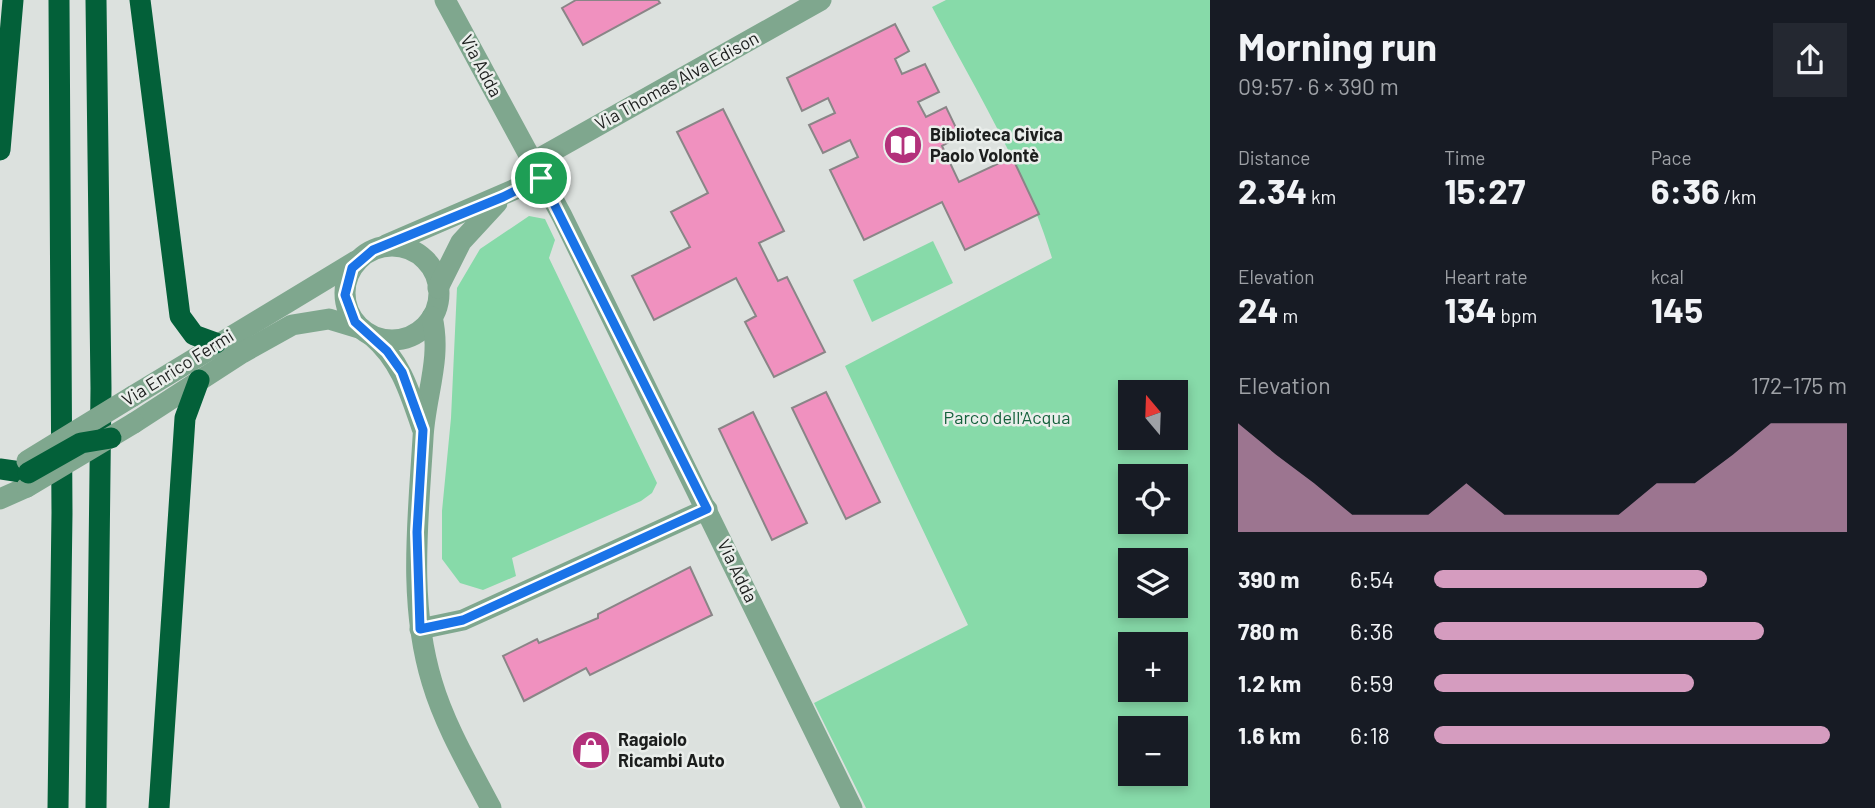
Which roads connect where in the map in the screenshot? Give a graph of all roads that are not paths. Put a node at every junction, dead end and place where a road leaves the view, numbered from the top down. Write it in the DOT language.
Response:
graph roads {
  1 [pos="13,0"];
  2 [pos="59,0"];
  3 [pos="96,0"];
  4 [pos="139,0"];
  5 [pos="445,0"];
  6 [pos="821,0"];
  7 [pos="0,150"];
  8 [pos="537,170"];
  9 [pos="503,197"];
  10 [pos="383,247"];
  11 [pos="358,260"];
  12 [pos="438,288"];
  13 [pos="432,317"];
  14 [pos="366,331"];
  15 [pos="216,343"];
  16 [pos="199,380"];
  17 [pos="423,430"];
  18 [pos="111,438"];
  19 [pos="16,473"];
  20 [pos="0,499"];
  21 [pos="707,509"];
  22 [pos="420,629"];
  23 [pos="58,808"];
  24 [pos="96,808"];
  25 [pos="159,808"];
  26 [pos="491,808"];
  27 [pos="852,808"];
  1 -- 7 [label="highway"];
  2 -- 23 [label="highway"];
  3 -- 24 [label="highway"];
  4 -- 15 [label="highway"];
  5 -- 8 [label="street, Via Adda"];
  6 -- 8 [label="street, Via Thomas Alva Edison"];
  8 -- 9 [label="street"];
  8 -- 21 [label="street, Via Adda"];
  9 -- 10 [label="street"];
  9 -- 12 [label="street"];
  10 -- 11 [label="street"];
  10 -- 12 [label="street"];
  11 -- 14 [label="street"];
  11 -- 15 [label="street, Via Enrico Fermi"];
  12 -- 13 [label="street"];
  13 -- 14 [label="street"];
  13 -- 17 [label="street"];
  14 -- 16 [label="street, Via Enrico Fermi"];
  14 -- 17 [label="street"];
  15 -- 19 [label="street, Via Enrico Fermi, bridge"];
  16 -- 18 [label="street, Via Enrico Fermi, bridge"];
  16 -- 25 [label="highway"];
  17 -- 22 [label="street"];
  18 -- 19 [label="highway, bridge"];
  19 -- 20 [label="street, Via Enrico Fermi"];
  21 -- 22 [label="street"];
  21 -- 27 [label="street, Via Adda"];
  22 -- 26 [label="street"];
}
